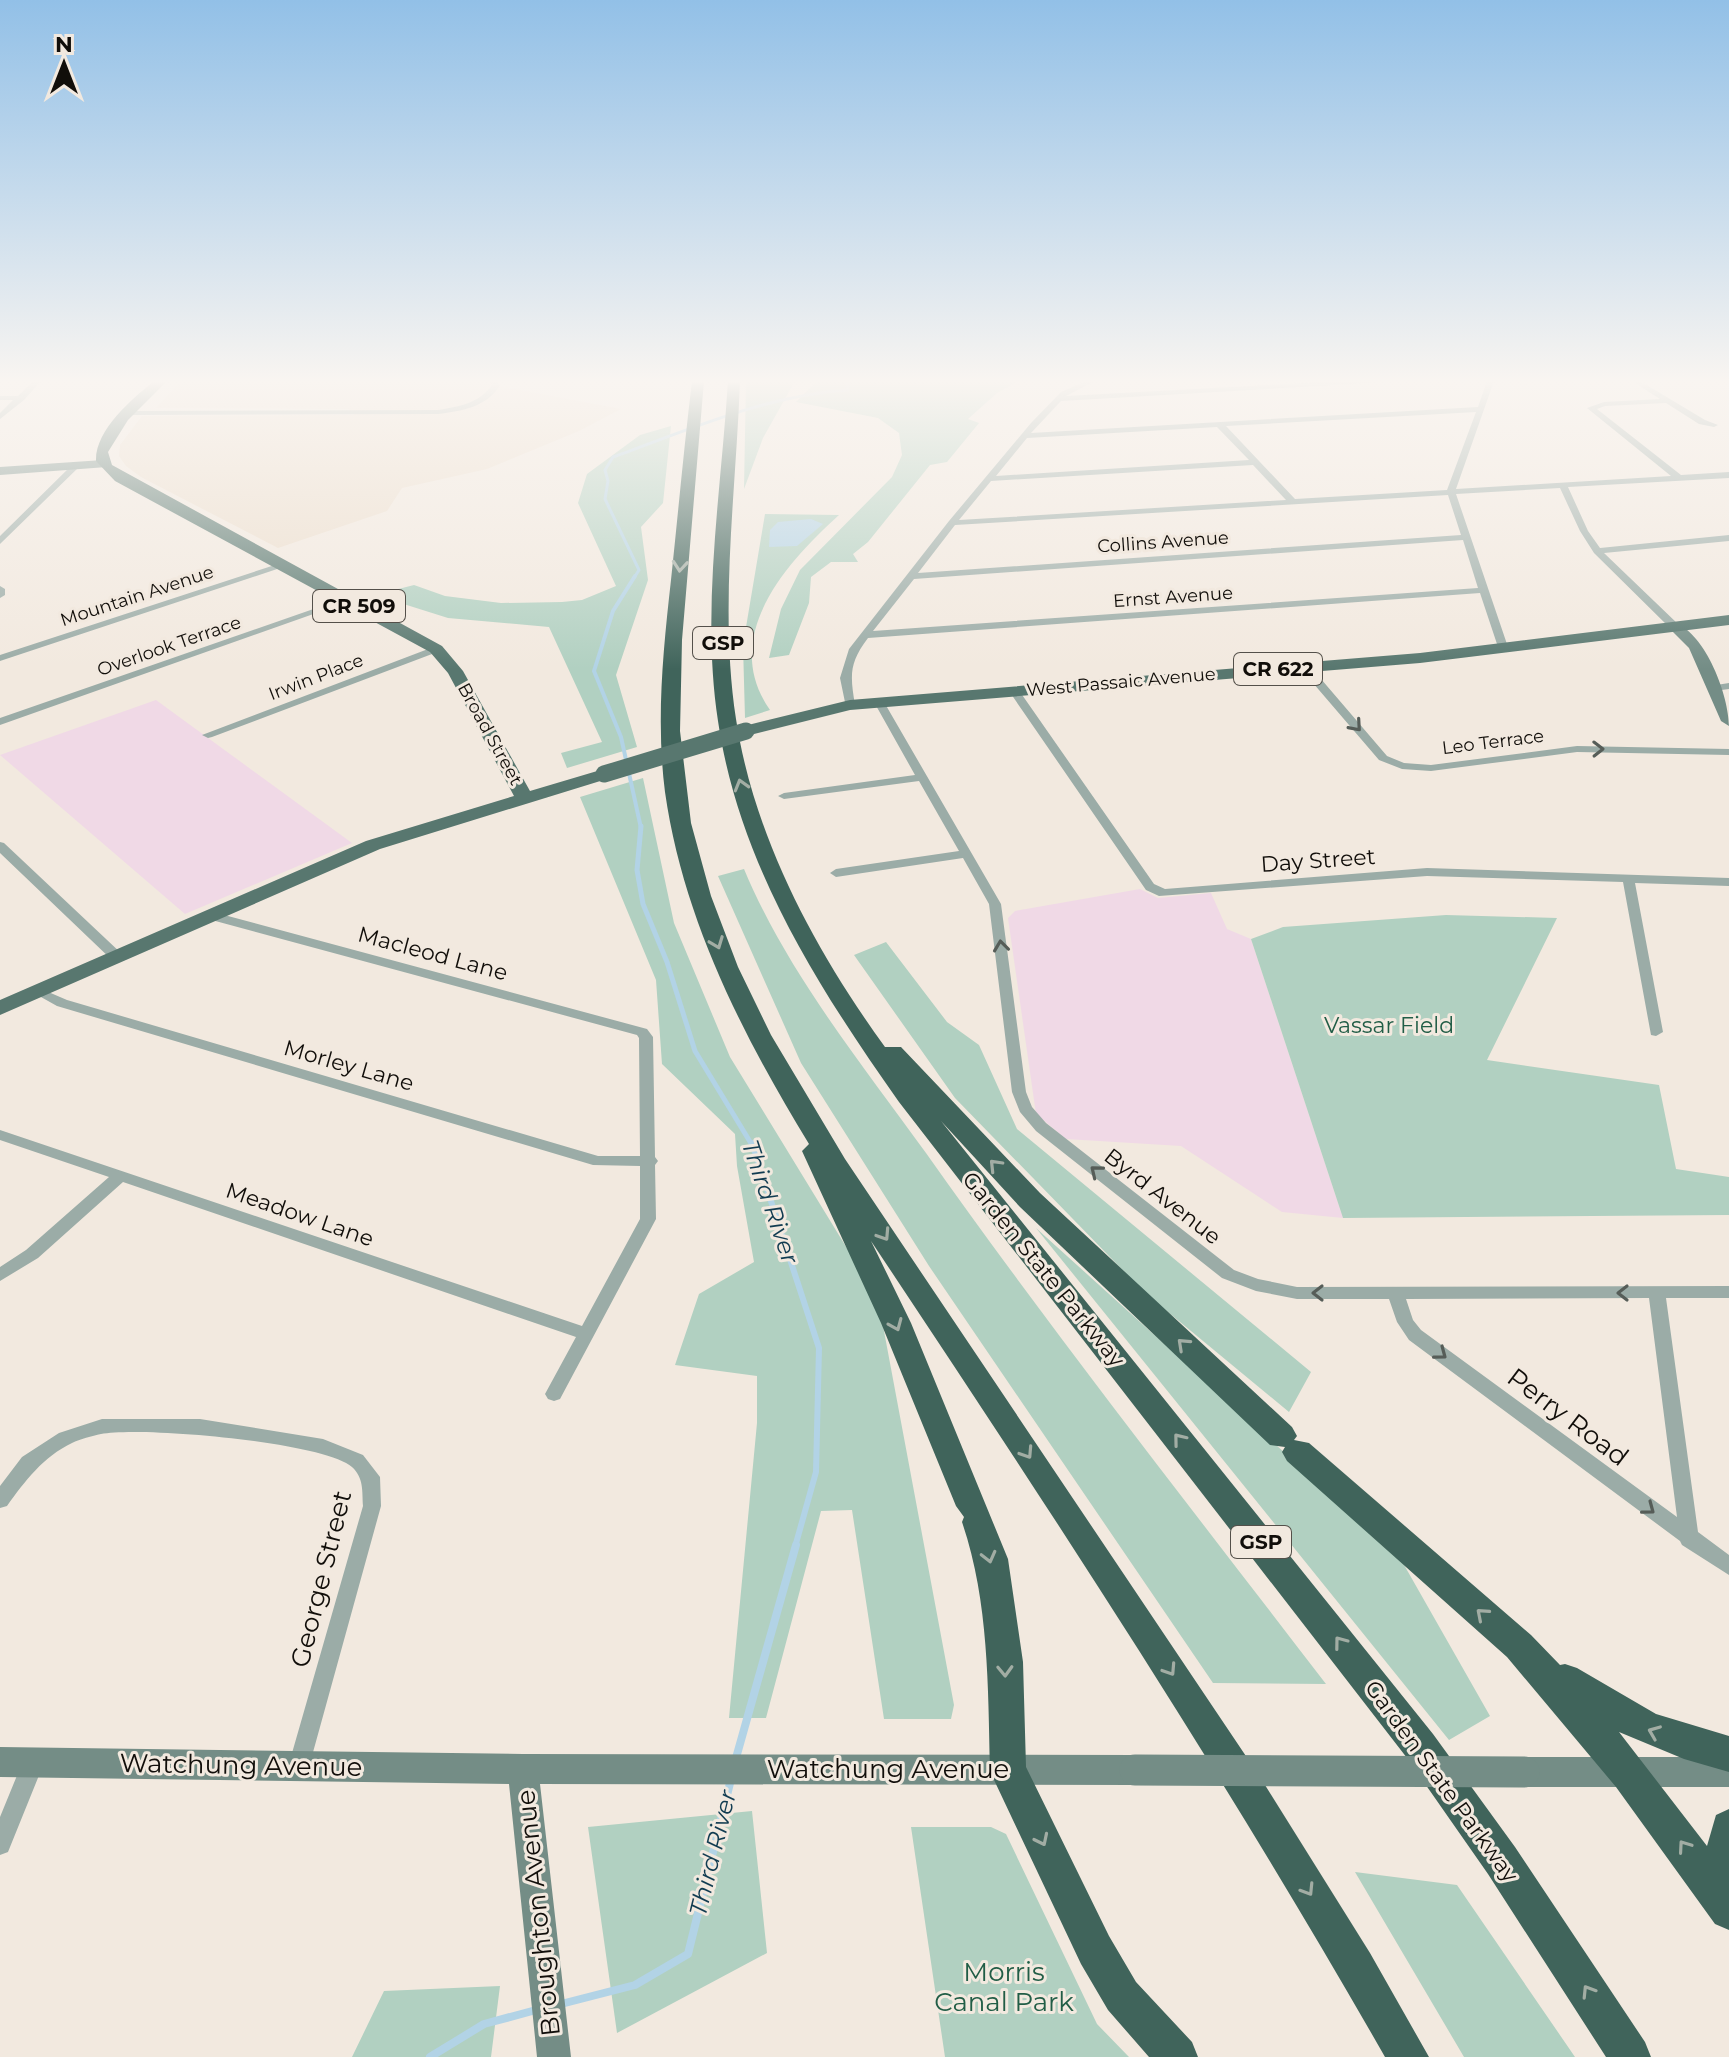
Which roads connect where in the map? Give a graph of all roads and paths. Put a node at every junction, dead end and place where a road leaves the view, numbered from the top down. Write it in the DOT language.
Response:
graph roads {
  1 [pos="65,477"];
  2 [pos="119,477"];
  3 [pos="689,477"];
  4 [pos="730,477"];
  5 [pos="1020,477"];
  6 [pos="1269,477"];
  7 [pos="1456,477"];
  8 [pos="1696,477"];
  9 [pos="1679,478"];
  10 [pos="989,479"];
  11 [pos="1563,485"];
  12 [pos="1451,492"];
  13 [pos="1293,502"];
  14 [pos="952,523"];
  15 [pos="1466,537"];
  16 [pos="1729,538"];
  17 [pos="0,541"];
  18 [pos="1597,551"];
  19 [pos="284,565"];
  20 [pos="910,576"];
  21 [pos="0,589"];
  22 [pos="1484,590"];
  23 [pos="0,595"];
  24 [pos="348,600"];
  25 [pos="1721,621"];
  26 [pos="1675,627"];
  27 [pos="865,635"];
  28 [pos="1695,646"];
  29 [pos="436,649"];
  30 [pos="1504,650"];
  31 [pos="0,658"];
  32 [pos="1305,667"];
  33 [pos="1722,687"];
  34 [pos="1014,691"];
  35 [pos="879,702"];
  36 [pos="850,705"];
  37 [pos="1729,721"];
  38 [pos="0,722"];
  39 [pos="208,735"];
  40 [pos="1729,752"];
  41 [pos="922,777"];
  42 [pos="784,796"];
  43 [pos="524,797"];
  44 [pos="0,846"];
  45 [pos="966,854"];
  46 [pos="836,873"];
  47 [pos="1628,878"];
  48 [pos="1729,882"];
  49 [pos="213,916"];
  50 [pos="118,958"];
  51 [pos="827,979"];
  52 [pos="39,992"];
  53 [pos="0,1008"];
  54 [pos="1656,1032"];
  55 [pos="780,1077"];
  56 [pos="0,1135"];
  57 [pos="650,1161"];
  58 [pos="120,1176"];
  59 [pos="0,1275"];
  60 [pos="1657,1292"];
  61 [pos="1729,1292"];
  62 [pos="1396,1294"];
  63 [pos="587,1334"];
  64 [pos="554,1394"];
  65 [pos="0,1500"];
  66 [pos="1689,1539"];
  67 [pos="1729,1566"];
  68 [pos="1519,1646"];
  69 [pos="1729,1754"];
  70 [pos="0,1762"];
  71 [pos="33,1763"];
  72 [pos="299,1767"];
  73 [pos="523,1769"];
  74 [pos="1008,1769"];
  75 [pos="1631,1772"];
  76 [pos="1729,1772"];
  77 [pos="1729,1828"];
  78 [pos="0,1844"];
  79 [pos="1729,1897"];
  80 [pos="1729,1910"];
  81 [pos="554,2057"];
  82 [pos="1177,2057"];
  83 [pos="1408,2057"];
  84 [pos="1630,2057"];
  1 -- 17 [label="street"];
  2 -- 19 [label="main road, Broad Street / CR 509"];
  3 -- 55 [label="highway, GSP, one-way"];
  51 -- 4 [label="highway, Garden State Parkway / GSP, one-way"];
  5 -- 10 [label="street"];
  6 -- 13 [label="street"];
  7 -- 12 [label="street"];
  8 -- 9 [label="street"];
  9 -- 11 [label="street"];
  10 -- 14 [label="street"];
  11 -- 12 [label="street"];
  11 -- 18 [label="street"];
  12 -- 13 [label="street"];
  12 -- 15 [label="street"];
  13 -- 14 [label="street"];
  14 -- 20 [label="street"];
  15 -- 20 [label="street, Collins Avenue"];
  15 -- 22 [label="street"];
  16 -- 18 [label="street"];
  18 -- 26 [label="street"];
  19 -- 24 [label="main road, Broad Street / CR 509"];
  19 -- 31 [label="street, Mountain Avenue"];
  20 -- 27 [label="street"];
  21 -- 23 [label="street"];
  22 -- 27 [label="street, Ernst Avenue"];
  22 -- 30 [label="street"];
  24 -- 29 [label="main road, Broad Street / CR 509"];
  24 -- 38 [label="street, Overlook Terrace"];
  25 -- 26 [label="main road, West Passaic Avenue / CR 622"];
  25 -- 28 [label="main road"];
  26 -- 28 [label="main road"];
  26 -- 30 [label="main road, West Passaic Avenue / CR 622"];
  27 -- 36 [label="street"];
  28 -- 33 [label="main road"];
  29 -- 39 [label="street, Irwin Place"];
  29 -- 43 [label="main road, Broad Street / CR 509"];
  30 -- 32 [label="main road, West Passaic Avenue / CR 622"];
  32 -- 34 [label="main road, West Passaic Avenue / CR 622"];
  32 -- 40 [label="street, Leo Terrace, one-way"];
  33 -- 37 [label="main road"];
  34 -- 35 [label="main road, West Passaic Avenue / CR 622"];
  34 -- 47 [label="street, Day Street"];
  35 -- 36 [label="main road, West Passaic Avenue / CR 622"];
  35 -- 41 [label="street, Byrd Avenue"];
  36 -- 43 [label="main road, West Passaic Avenue / CR 622, bridge"];
  41 -- 42 [label="street"];
  41 -- 45 [label="street, Byrd Avenue"];
  43 -- 49 [label="main road, Broad Street"];
  44 -- 50 [label="street"];
  45 -- 46 [label="street"];
  62 -- 45 [label="street, Byrd Avenue, one-way"];
  47 -- 48 [label="street, Day Street"];
  47 -- 54 [label="street"];
  49 -- 50 [label="main road, Broad Street"];
  49 -- 57 [label="street, Macleod Lane"];
  50 -- 52 [label="main road, Broad Street"];
  68 -- 51 [label="highway, one-way"];
  84 -- 51 [label="highway, Garden State Parkway / GSP, one-way"];
  52 -- 53 [label="main road, Broad Street"];
  52 -- 57 [label="street, Morley Lane"];
  55 -- 74 [label="highway, one-way"];
  55 -- 83 [label="highway, GSP, one-way"];
  56 -- 58 [label="street, Meadow Lane"];
  57 -- 63 [label="street"];
  58 -- 59 [label="street"];
  58 -- 63 [label="street, Meadow Lane"];
  60 -- 61 [label="street, Byrd Avenue"];
  60 -- 62 [label="street, Byrd Avenue, one-way"];
  60 -- 66 [label="street"];
  62 -- 66 [label="street, Perry Road, one-way"];
  63 -- 64 [label="street"];
  65 -- 72 [label="street, George Street"];
  66 -- 67 [label="street, Perry Road"];
  69 -- 68 [label="highway, one-way"];
  68 -- 75 [label="highway"];
  70 -- 71 [label="main road, Watchung Avenue"];
  71 -- 72 [label="main road, Watchung Avenue"];
  71 -- 78 [label="street"];
  72 -- 73 [label="main road, Watchung Avenue"];
  73 -- 74 [label="main road, Watchung Avenue"];
  73 -- 81 [label="main road, Broughton Avenue"];
  74 -- 75 [label="main road, Watchung Avenue, bridge"];
  74 -- 82 [label="highway, one-way"];
  75 -- 76 [label="main road, Watchung Avenue"];
  80 -- 75 [label="highway, one-way"];
  77 -- 79 [label="highway"];
}
